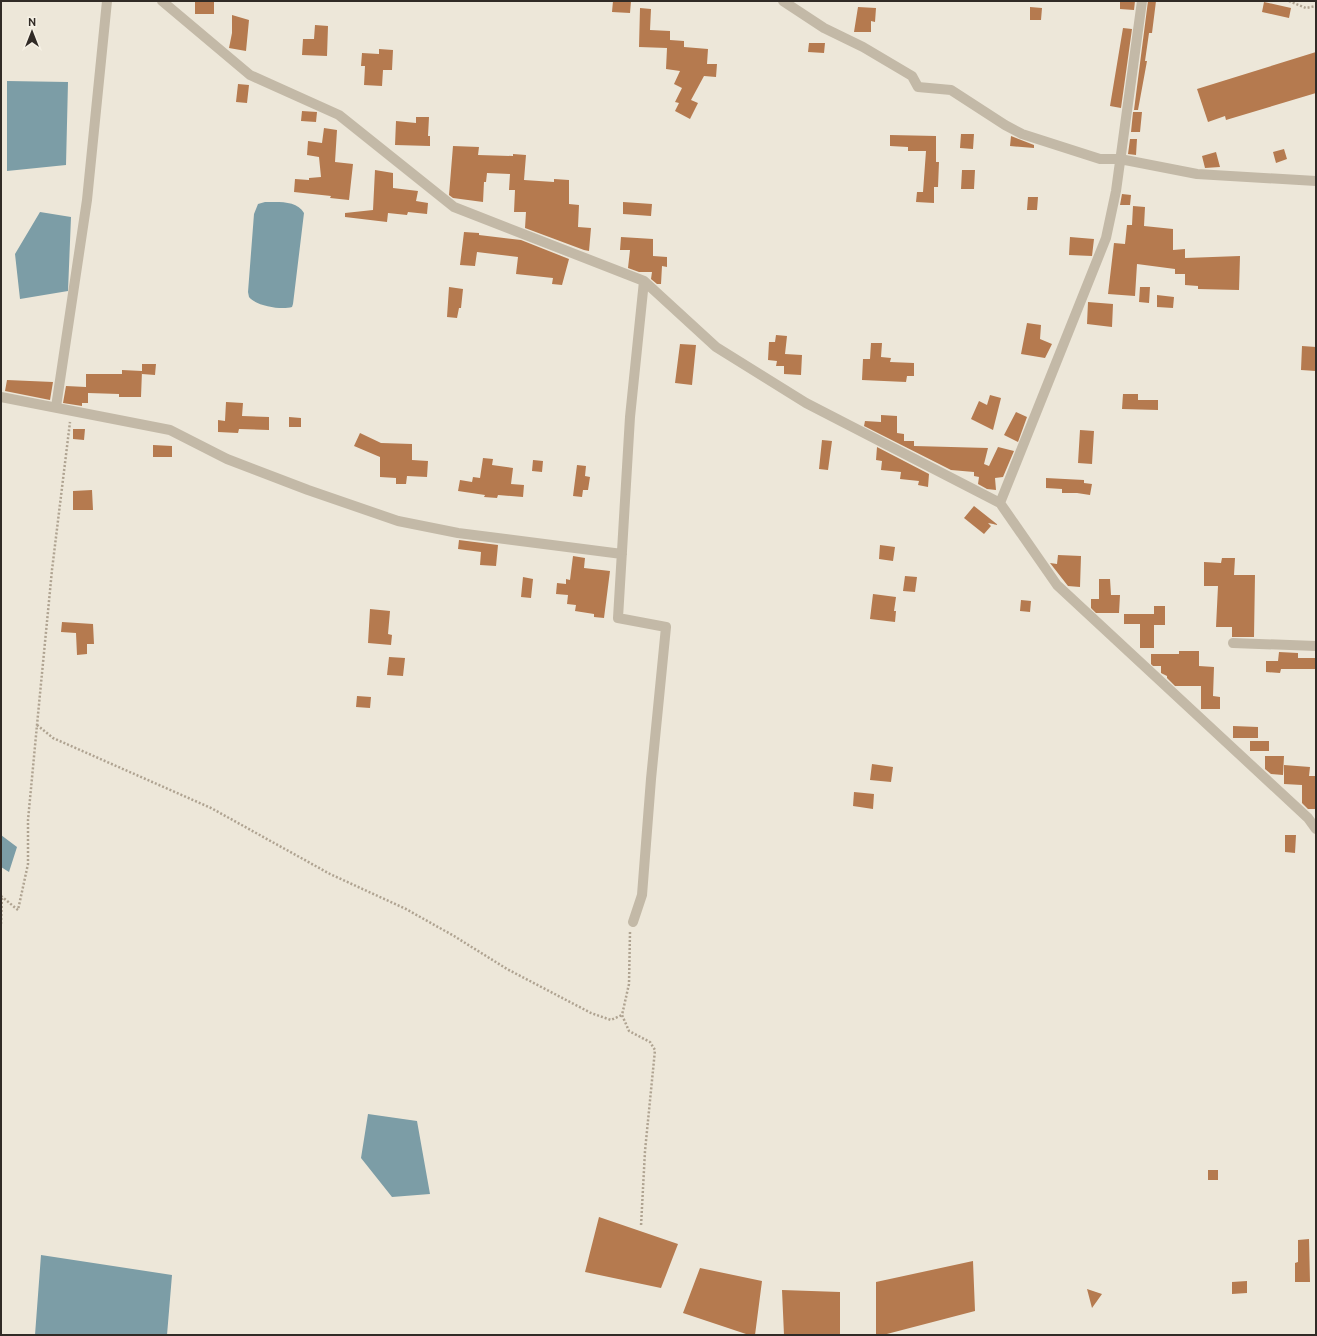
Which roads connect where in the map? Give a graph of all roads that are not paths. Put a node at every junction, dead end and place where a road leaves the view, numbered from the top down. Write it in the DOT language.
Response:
graph roads {
  1 [pos="107,1"];
  2 [pos="162,1"];
  3 [pos="783,1"];
  4 [pos="1142,1"];
  5 [pos="1120,159"];
  6 [pos="1316,181"];
  7 [pos="644,281"];
  8 [pos="1,397"];
  9 [pos="56,407"];
  10 [pos="1000,503"];
  11 [pos="622,554"];
  12 [pos="1233,643"];
  13 [pos="1316,646"];
  14 [pos="1316,829"];
  15 [pos="633,922"];
  1 -- 9 [label="street"];
  2 -- 7 [label="street"];
  3 -- 5 [label="street"];
  4 -- 5 [label="street"];
  5 -- 6 [label="street"];
  5 -- 10 [label="street"];
  7 -- 10 [label="street"];
  7 -- 11 [label="street"];
  8 -- 9 [label="street"];
  9 -- 11 [label="street"];
  10 -- 14 [label="street"];
  11 -- 15 [label="street"];
  12 -- 13 [label="street"];
}
